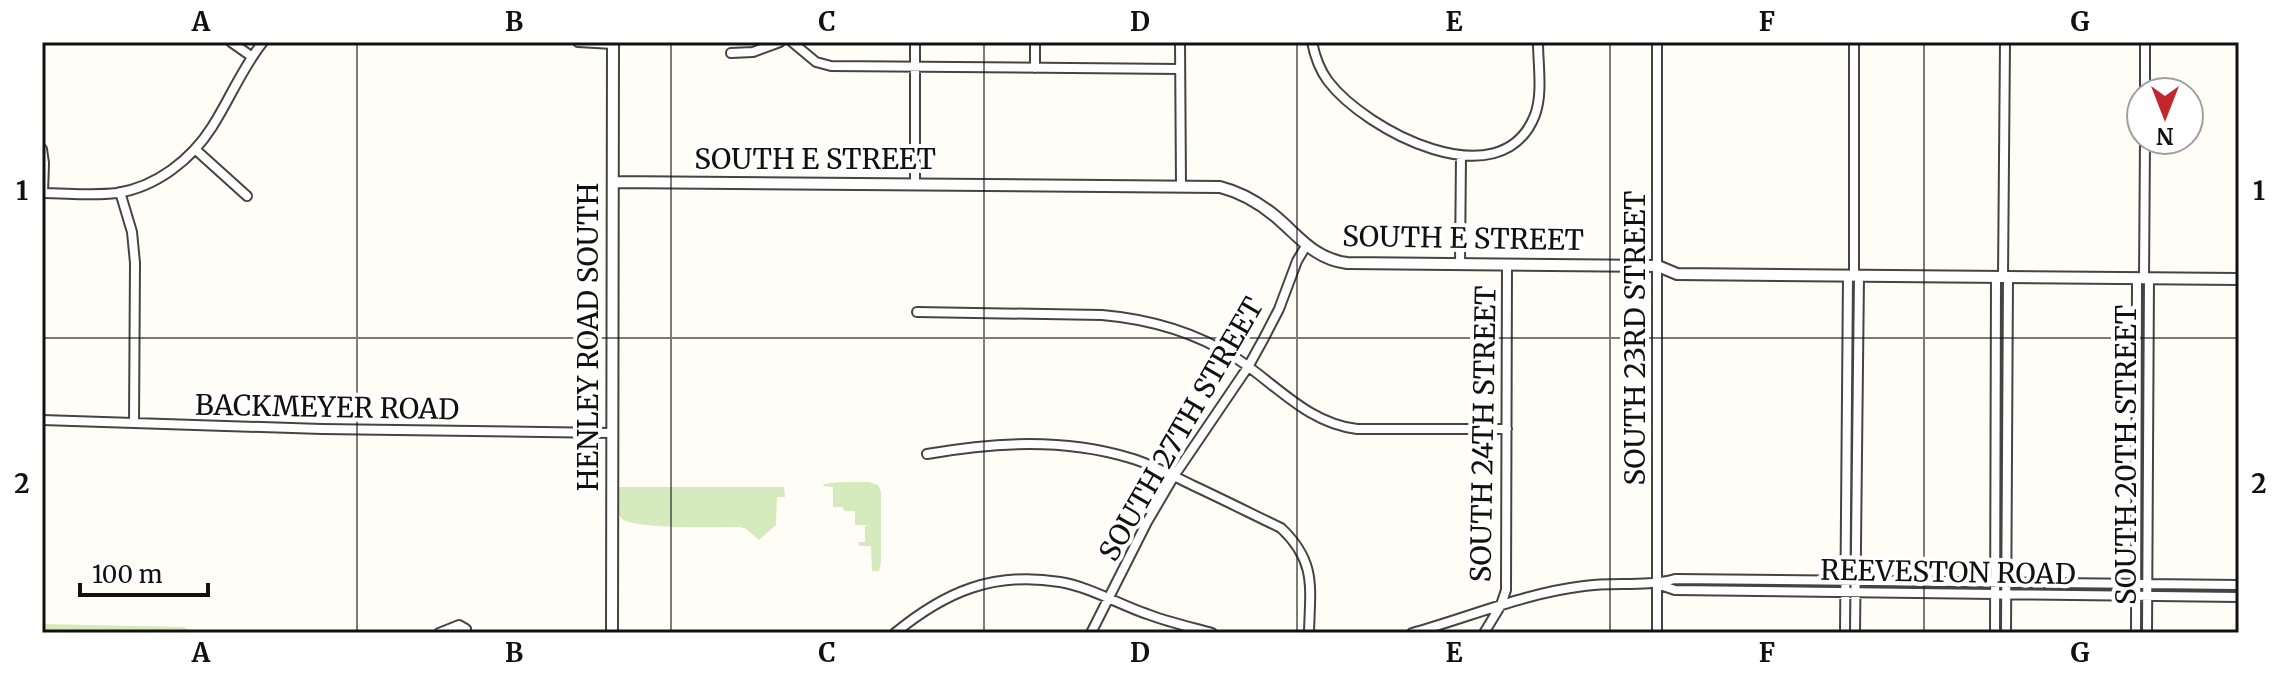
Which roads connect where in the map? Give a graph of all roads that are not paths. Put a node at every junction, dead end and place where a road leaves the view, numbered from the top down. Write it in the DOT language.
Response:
graph roads {
  1 [pos="231,42"];
  2 [pos="263,42"];
  3 [pos="578,42"];
  4 [pos="780,42"];
  5 [pos="792,42"];
  6 [pos="915,42"];
  7 [pos="1035,42"];
  8 [pos="1180,42"];
  9 [pos="1312,42"];
  10 [pos="1538,42"];
  11 [pos="1657,42"];
  12 [pos="1854,42"];
  13 [pos="2005,42"];
  14 [pos="2145,42"];
  15 [pos="613,43"];
  16 [pos="731,53"];
  17 [pos="251,56"];
  18 [pos="915,68"];
  19 [pos="1035,68"];
  20 [pos="1180,69"];
  21 [pos="2145,76"];
  22 [pos="42,149"];
  23 [pos="196,150"];
  24 [pos="1461,155"];
  25 [pos="2145,156"];
  26 [pos="613,182"];
  27 [pos="915,184"];
  28 [pos="1181,186"];
  29 [pos="120,192"];
  30 [pos="42,193"];
  31 [pos="247,196"];
  32 [pos="1306,246"];
  33 [pos="1460,264"];
  34 [pos="1507,264"];
  35 [pos="1658,266"];
  36 [pos="1853,276"];
  37 [pos="2003,277"];
  38 [pos="2143,278"];
  39 [pos="2239,279"];
  40 [pos="917,312"];
  41 [pos="1248,367"];
  42 [pos="42,420"];
  43 [pos="134,423"];
  44 [pos="1507,429"];
  45 [pos="611,433"];
  46 [pos="927,454"];
  47 [pos="1174,476"];
  48 [pos="1845,581"];
  49 [pos="1856,581"];
  50 [pos="1995,583"];
  51 [pos="2006,583"];
  52 [pos="1657,584"];
  53 [pos="2136,584"];
  54 [pos="2147,585"];
  55 [pos="2239,585"];
  56 [pos="1845,592"];
  57 [pos="1856,593"];
  58 [pos="1995,595"];
  59 [pos="2006,595"];
  60 [pos="2136,596"];
  61 [pos="2147,597"];
  62 [pos="2239,597"];
  63 [pos="1109,598"];
  64 [pos="1501,605"];
  65 [pos="465,631"];
  66 [pos="900,631"];
  67 [pos="439,633"];
  68 [pos="612,633"];
  69 [pos="1091,633"];
  70 [pos="1212,633"];
  71 [pos="1309,633"];
  72 [pos="1412,633"];
  73 [pos="1484,633"];
  74 [pos="1657,633"];
  75 [pos="1845,633"];
  76 [pos="1855,633"];
  77 [pos="1995,633"];
  78 [pos="2006,633"];
  79 [pos="2136,633"];
  80 [pos="2147,633"];
  1 -- 17 [label="street"];
  2 -- 17 [label="street"];
  3 -- 15 [label="street"];
  4 -- 16 [label="street"];
  5 -- 18 [label="street"];
  6 -- 18 [label="street"];
  7 -- 19 [label="street"];
  8 -- 20 [label="street"];
  9 -- 24 [label="street"];
  10 -- 24 [label="street"];
  11 -- 35 [label="street, SOUTH 23RD STREET"];
  12 -- 36 [label="street"];
  13 -- 37 [label="street"];
  14 -- 21 [label="street"];
  15 -- 26 [label="street, HENLEY ROAD SOUTH"];
  17 -- 23 [label="street"];
  18 -- 19 [label="street"];
  18 -- 27 [label="street"];
  19 -- 20 [label="street"];
  20 -- 28 [label="street"];
  22 -- 30 [label="street"];
  23 -- 29 [label="street"];
  23 -- 31 [label="street"];
  24 -- 33 [label="street, SOUTH 24TH STREET"];
  25 -- 38 [label="street, SOUTH 20TH STREET"];
  26 -- 27 [label="street, SOUTH E STREET"];
  26 -- 45 [label="street, HENLEY ROAD SOUTH"];
  27 -- 28 [label="street, SOUTH E STREET"];
  28 -- 32 [label="street, SOUTH E STREET"];
  29 -- 30 [label="street"];
  29 -- 43 [label="street"];
  32 -- 33 [label="street, SOUTH E STREET"];
  32 -- 41 [label="street, SOUTH 27TH STREET"];
  33 -- 34 [label="street, SOUTH E STREET"];
  34 -- 35 [label="street, SOUTH E STREET"];
  34 -- 44 [label="street, SOUTH 24TH STREET"];
  35 -- 36 [label="street, SOUTH E STREET"];
  35 -- 52 [label="street, SOUTH 23RD STREET"];
  36 -- 37 [label="street, SOUTH E STREET"];
  36 -- 48 [label="street"];
  36 -- 49 [label="street"];
  37 -- 38 [label="street, SOUTH E STREET"];
  37 -- 50 [label="street"];
  37 -- 51 [label="street"];
  38 -- 39 [label="street, SOUTH E STREET"];
  38 -- 53 [label="street, SOUTH 20TH STREET"];
  38 -- 54 [label="street, SOUTH 20TH STREET"];
  40 -- 41 [label="street"];
  41 -- 44 [label="street"];
  41 -- 47 [label="street, SOUTH 27TH STREET"];
  42 -- 43 [label="street, BACKMEYER ROAD"];
  43 -- 45 [label="street, BACKMEYER ROAD"];
  44 -- 64 [label="street, SOUTH 24TH STREET"];
  45 -- 68 [label="street, HENLEY ROAD SOUTH"];
  46 -- 47 [label="street"];
  47 -- 63 [label="street, SOUTH 27TH STREET"];
  47 -- 71 [label="street"];
  48 -- 49 [label="street, REEVESTON ROAD"];
  48 -- 52 [label="street, REEVESTON ROAD"];
  48 -- 56 [label="street"];
  49 -- 50 [label="street, REEVESTON ROAD"];
  49 -- 57 [label="street"];
  50 -- 51 [label="street, REEVESTON ROAD"];
  50 -- 58 [label="street"];
  51 -- 53 [label="street, REEVESTON ROAD"];
  51 -- 59 [label="street"];
  52 -- 56 [label="street, REEVESTON ROAD"];
  52 -- 64 [label="street, REEVESTON ROAD"];
  52 -- 74 [label="street, SOUTH 23RD STREET"];
  53 -- 54 [label="street, REEVESTON ROAD"];
  53 -- 60 [label="street, SOUTH 20TH STREET"];
  54 -- 55 [label="street, REEVESTON ROAD"];
  54 -- 61 [label="street, SOUTH 20TH STREET"];
  56 -- 57 [label="street, REEVESTON ROAD"];
  56 -- 75 [label="street"];
  57 -- 58 [label="street, REEVESTON ROAD"];
  57 -- 76 [label="street"];
  58 -- 59 [label="street, REEVESTON ROAD"];
  58 -- 77 [label="street"];
  59 -- 60 [label="street, REEVESTON ROAD"];
  59 -- 78 [label="street"];
  60 -- 61 [label="street, REEVESTON ROAD"];
  60 -- 79 [label="street, SOUTH 20TH STREET"];
  61 -- 62 [label="street, REEVESTON ROAD"];
  61 -- 80 [label="street, SOUTH 20TH STREET"];
  63 -- 66 [label="street"];
  63 -- 69 [label="street, SOUTH 27TH STREET"];
  63 -- 70 [label="street"];
  64 -- 72 [label="street, REEVESTON ROAD"];
  64 -- 73 [label="street"];
  65 -- 67 [label="street"];
}
